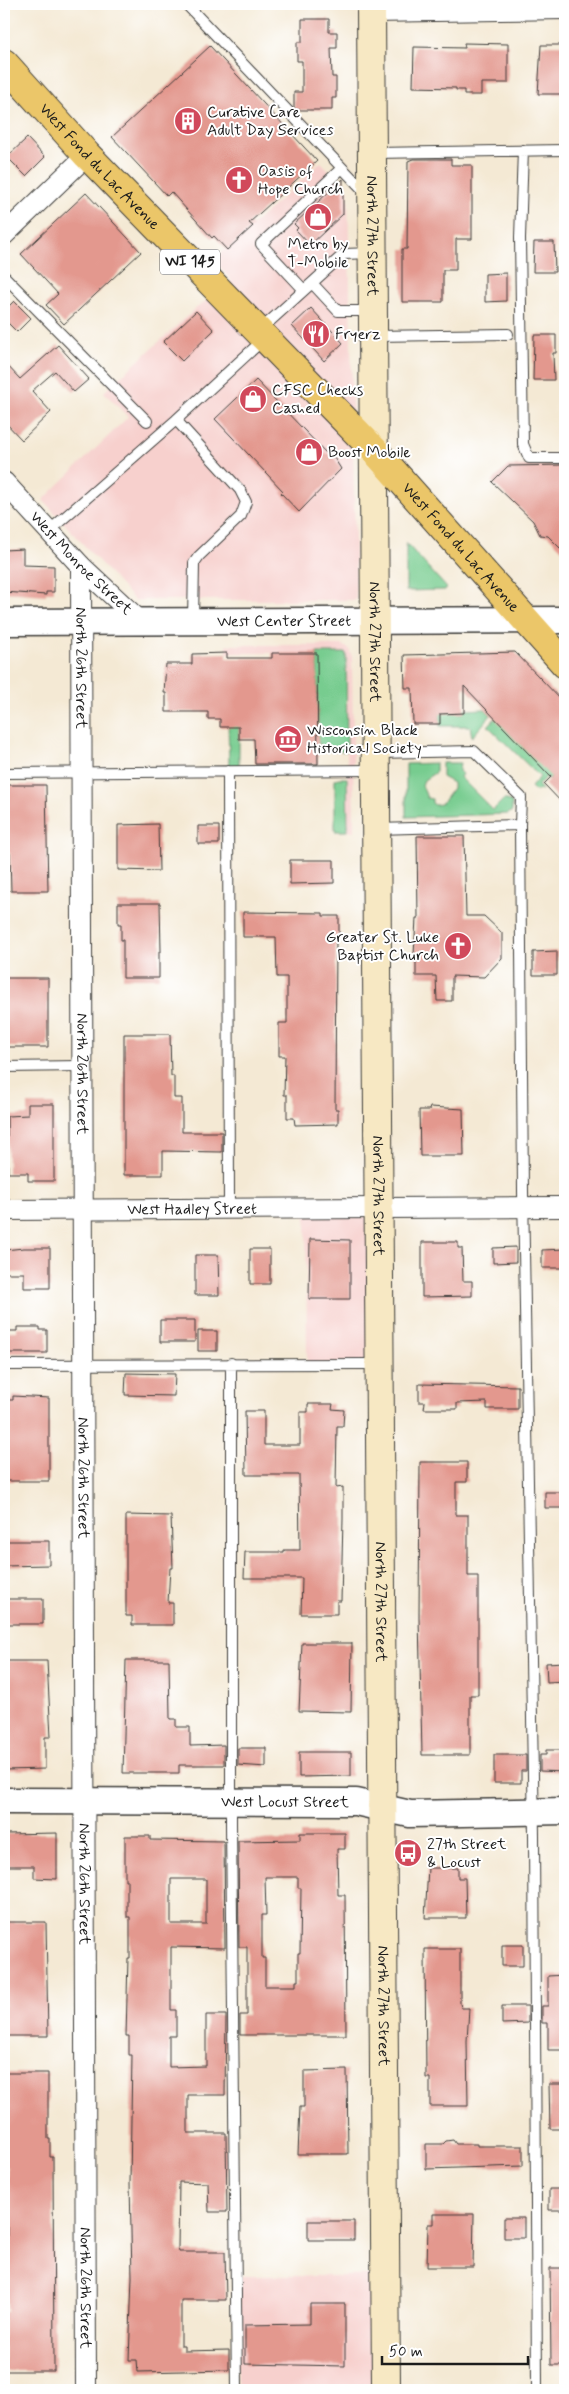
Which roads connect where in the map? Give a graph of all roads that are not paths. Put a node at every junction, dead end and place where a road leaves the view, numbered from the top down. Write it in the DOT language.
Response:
graph roads {
  1 [pos="186,4"];
  2 [pos="371,8"];
  3 [pos="565,9"];
  4 [pos="4,64"];
  5 [pos="523,150"];
  6 [pos="565,150"];
  7 [pos="373,153"];
  8 [pos="87,155"];
  9 [pos="342,168"];
  10 [pos="373,201"];
  11 [pos="4,235"];
  12 [pos="373,253"];
  13 [pos="4,276"];
  14 [pos="312,283"];
  15 [pos="304,290"];
  16 [pos="374,323"];
  17 [pos="508,334"];
  18 [pos="262,335"];
  19 [pos="176,420"];
  20 [pos="147,421"];
  21 [pos="374,451"];
  22 [pos="565,458"];
  23 [pos="4,483"];
  24 [pos="49,532"];
  25 [pos="81,566"];
  26 [pos="376,620"];
  27 [pos="525,620"];
  28 [pos="565,620"];
  29 [pos="81,621"];
  30 [pos="4,622"];
  31 [pos="141,622"];
  32 [pos="193,622"];
  33 [pos="565,664"];
  34 [pos="376,762"];
  35 [pos="228,771"];
  36 [pos="4,773"];
  37 [pos="82,773"];
  38 [pos="520,825"];
  39 [pos="377,829"];
  40 [pos="82,1066"];
  41 [pos="4,1067"];
  42 [pos="523,1207"];
  43 [pos="565,1207"];
  44 [pos="379,1209"];
  45 [pos="4,1210"];
  46 [pos="82,1210"];
  47 [pos="230,1210"];
  48 [pos="231,1363"];
  49 [pos="380,1364"];
  50 [pos="4,1365"];
  51 [pos="83,1366"];
  52 [pos="4,1801"];
  53 [pos="86,1802"];
  54 [pos="231,1803"];
  55 [pos="383,1808"];
  56 [pos="534,1811"];
  57 [pos="565,1811"];
  58 [pos="86,2390"];
  59 [pos="236,2390"];
  60 [pos="386,2390"];
  61 [pos="537,2390"];
  1 -- 9 [label="lane"];
  2 -- 3 [label="street"];
  2 -- 7 [label="main road, North 27th Street"];
  4 -- 8 [label="main road, West Fond du Lac Avenue / WI 145"];
  5 -- 6 [label="lane"];
  5 -- 7 [label="lane"];
  5 -- 22 [label="lane"];
  7 -- 10 [label="main road, North 27th Street"];
  8 -- 11 [label="street"];
  8 -- 18 [label="main road, West Fond du Lac Avenue / WI 145"];
  9 -- 10 [label="lane"];
  9 -- 15 [label="lane"];
  10 -- 12 [label="main road, North 27th Street"];
  12 -- 14 [label="lane"];
  12 -- 16 [label="main road, North 27th Street"];
  13 -- 20 [label="lane"];
  14 -- 15 [label="lane"];
  14 -- 16 [label="lane"];
  15 -- 18 [label="lane"];
  16 -- 17 [label="lane"];
  16 -- 21 [label="main road, North 27th Street"];
  18 -- 19 [label="lane"];
  18 -- 21 [label="main road, West Fond du Lac Avenue / WI 145"];
  19 -- 24 [label="lane"];
  19 -- 32 [label="lane"];
  21 -- 26 [label="main road, North 27th Street"];
  21 -- 27 [label="main road, West Fond du Lac Avenue / WI 145"];
  23 -- 24 [label="street, West Monroe Street"];
  24 -- 25 [label="street, West Monroe Street"];
  25 -- 29 [label="street, North 26th Street"];
  25 -- 31 [label="street, West Monroe Street"];
  26 -- 27 [label="street, West Center Street"];
  26 -- 32 [label="street, West Center Street"];
  26 -- 34 [label="main road, North 27th Street"];
  27 -- 28 [label="street, West Center Street"];
  27 -- 33 [label="main road, West Fond du Lac Avenue / WI 145"];
  29 -- 30 [label="street, West Center Street"];
  29 -- 31 [label="street, West Center Street"];
  29 -- 37 [label="street, North 26th Street"];
  31 -- 32 [label="street, West Center Street"];
  34 -- 35 [label="lane"];
  34 -- 38 [label="lane"];
  34 -- 39 [label="main road, North 27th Street"];
  35 -- 37 [label="lane"];
  35 -- 47 [label="lane"];
  36 -- 37 [label="lane"];
  37 -- 40 [label="street, North 26th Street"];
  38 -- 39 [label="lane"];
  38 -- 42 [label="lane"];
  39 -- 44 [label="main road, North 27th Street"];
  40 -- 41 [label="lane"];
  40 -- 46 [label="street, North 26th Street"];
  42 -- 43 [label="street, West Hadley Street"];
  42 -- 44 [label="street, West Hadley Street"];
  42 -- 56 [label="lane"];
  44 -- 47 [label="street, West Hadley Street"];
  44 -- 49 [label="main road, North 27th Street"];
  45 -- 46 [label="street, West Hadley Street"];
  46 -- 47 [label="street, West Hadley Street"];
  46 -- 51 [label="street, North 26th Street"];
  48 -- 49 [label="lane"];
  48 -- 51 [label="lane"];
  48 -- 54 [label="lane"];
  49 -- 55 [label="main road, North 27th Street"];
  50 -- 51 [label="lane"];
  51 -- 53 [label="street, North 26th Street"];
  52 -- 53 [label="street, West Locust Street"];
  53 -- 54 [label="street, West Locust Street"];
  53 -- 58 [label="street, North 26th Street"];
  54 -- 55 [label="street, West Locust Street"];
  54 -- 59 [label="lane"];
  55 -- 56 [label="street, West Locust Street"];
  55 -- 60 [label="main road, North 27th Street"];
  56 -- 57 [label="street, West Locust Street"];
  56 -- 61 [label="lane"];
}
